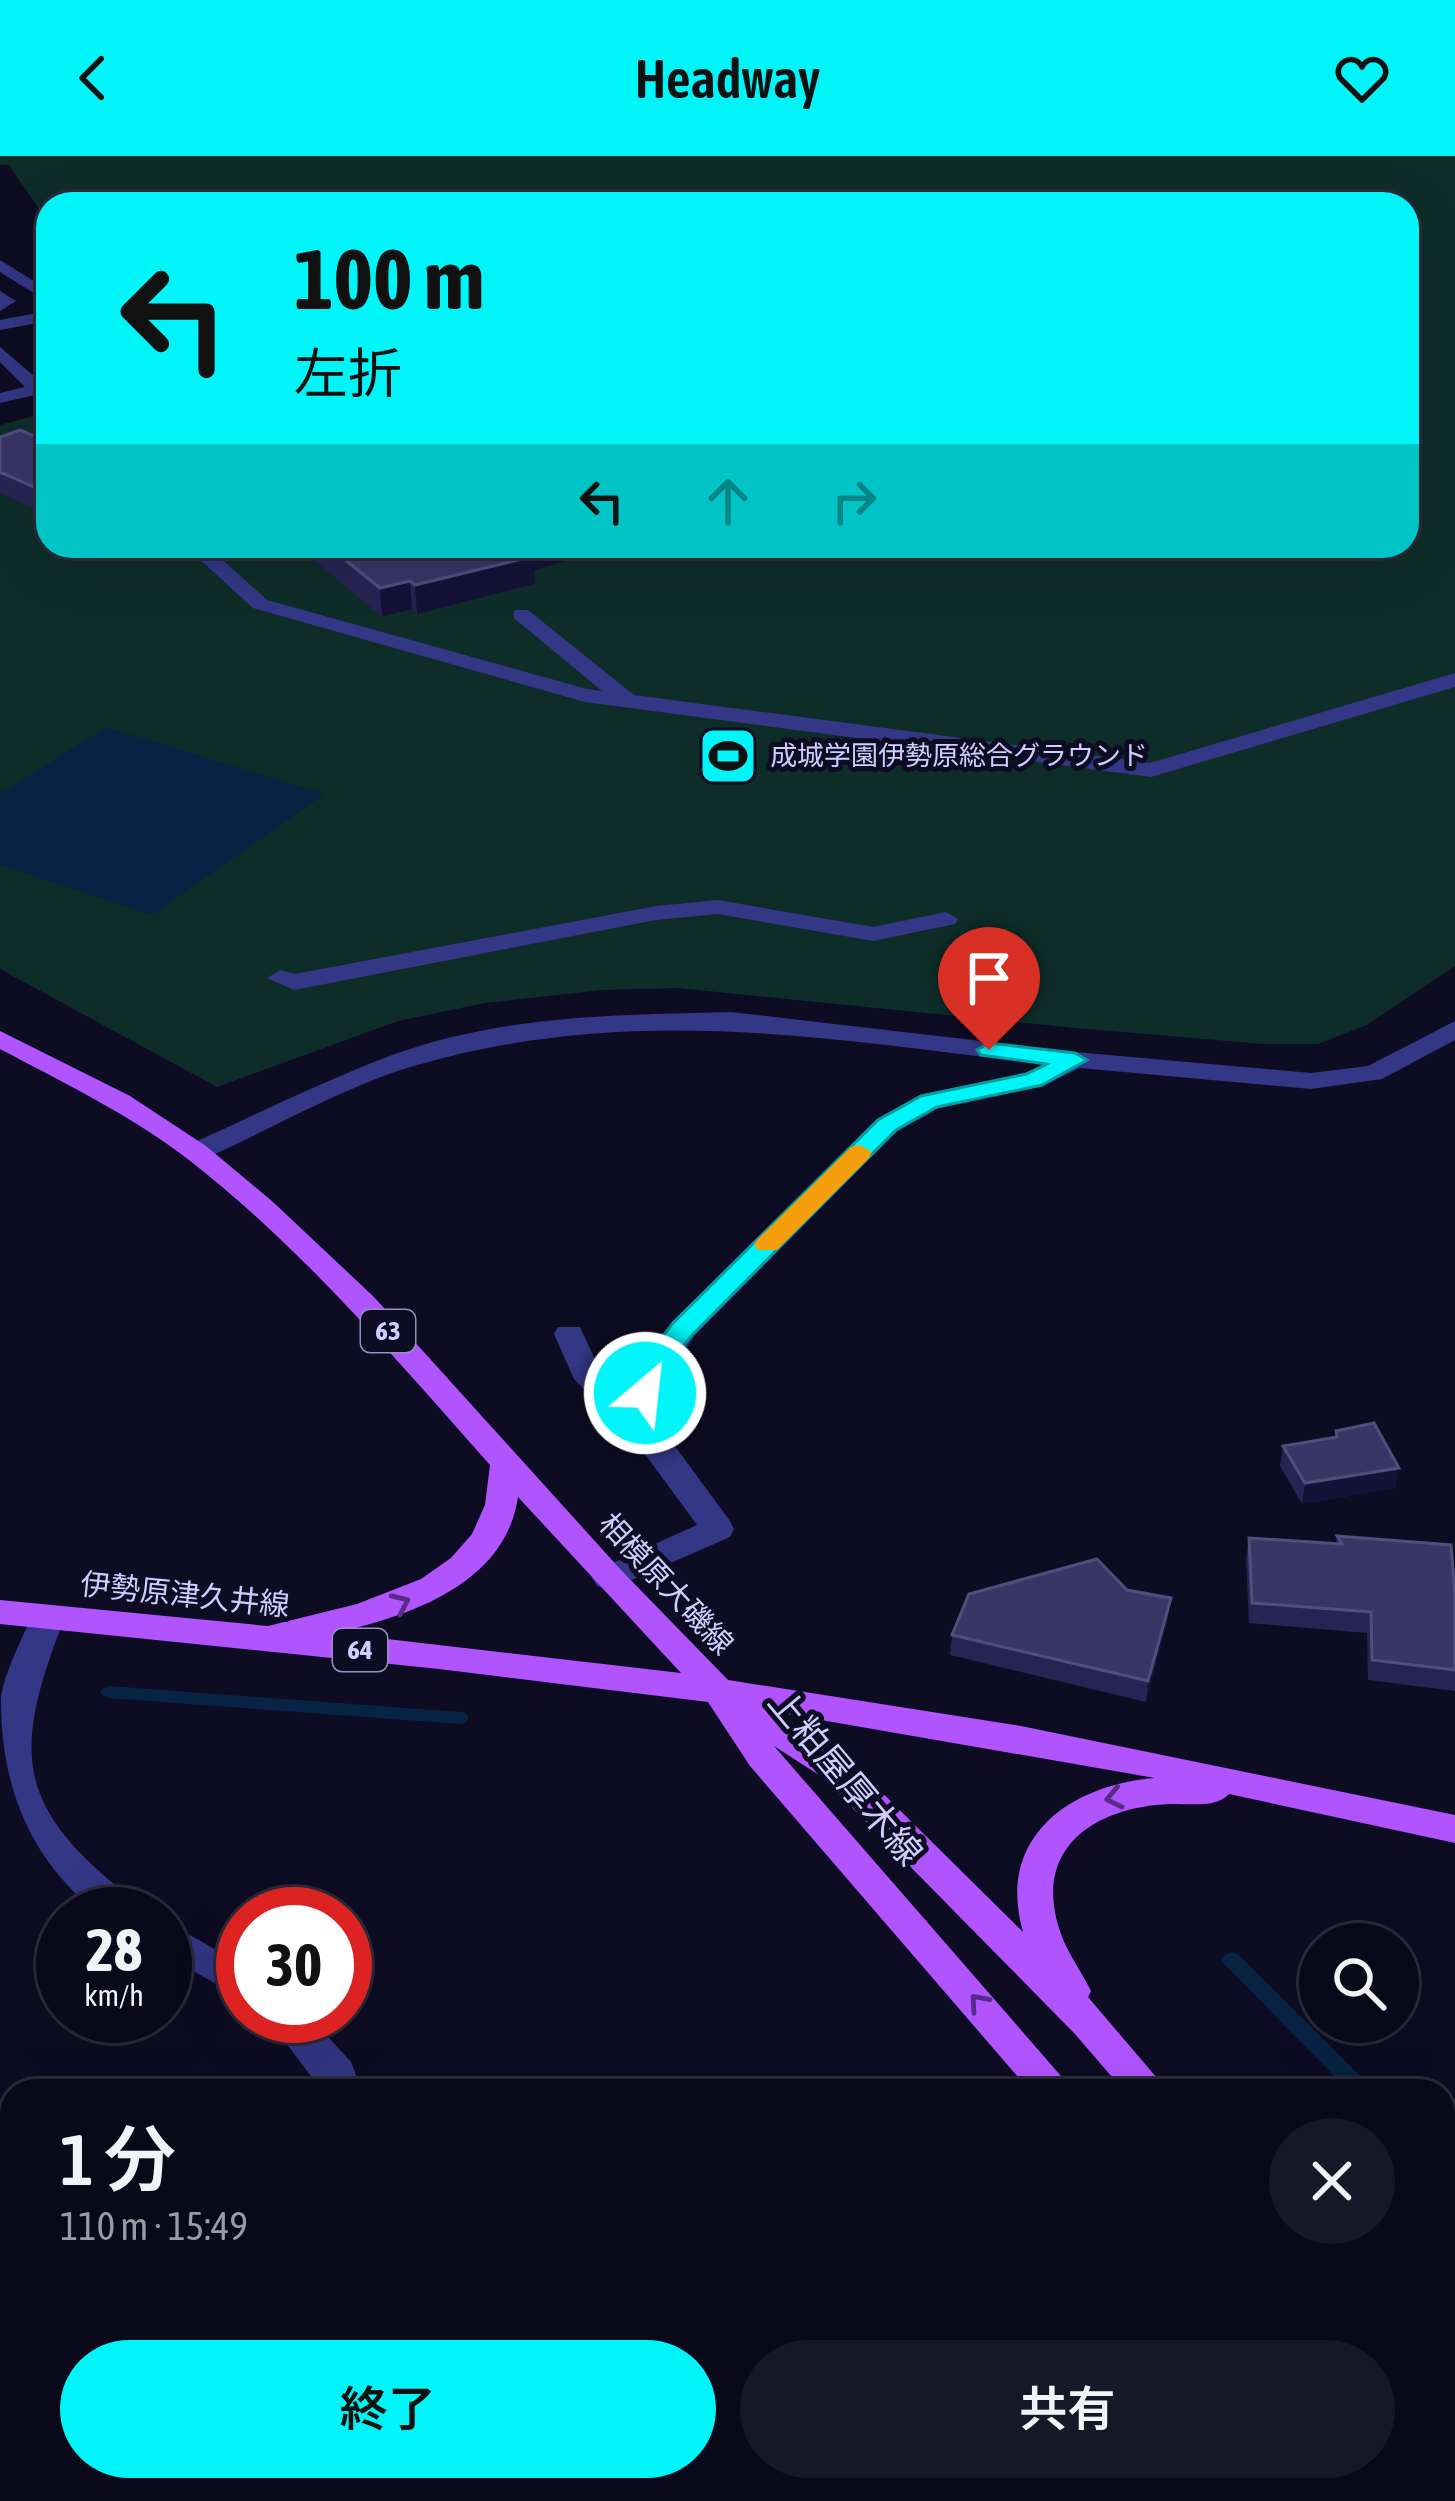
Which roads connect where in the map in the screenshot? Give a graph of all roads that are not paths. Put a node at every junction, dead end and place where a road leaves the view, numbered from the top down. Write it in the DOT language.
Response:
graph roads {
  1 [pos="0,296"];
  2 [pos="0,306"];
  3 [pos="36,318"];
  4 [pos="0,325"];
  5 [pos="0,352"];
  6 [pos="36,370"];
  7 [pos="0,371"];
  8 [pos="21,373"];
  9 [pos="36,383"];
  10 [pos="36,390"];
  11 [pos="0,398"];
  12 [pos="208,558"];
  13 [pos="521,614"];
  14 [pos="503,651"];
  15 [pos="1455,680"];
  16 [pos="534,681"];
  17 [pos="628,701"];
  18 [pos="946,919"];
  19 [pos="280,978"];
  20 [pos="1455,1029"];
  21 [pos="0,1040"];
  22 [pos="1075,1060"];
  23 [pos="196,1152"];
  24 [pos="569,1334"];
  25 [pos="650,1441"];
  26 [pos="506,1462"];
  27 [pos="609,1578"];
  28 [pos="0,1612"];
  29 [pos="48,1617"];
  30 [pos="247,1637"];
  31 [pos="719,1692"];
  32 [pos="1273,1790"];
  33 [pos="1455,1829"];
  34 [pos="89,1887"];
  35 [pos="1090,2023"];
  36 [pos="310,2043"];
  37 [pos="339,2079"];
  38 [pos="1044,2079"];
  39 [pos="1138,2079"];
  1 -- 2 [label="street"];
  3 -- 4 [label="street"];
  5 -- 8 [label="street"];
  6 -- 8 [label="street"];
  7 -- 8 [label="street"];
  8 -- 9 [label="street"];
  10 -- 11 [label="street"];
  12 -- 16 [label="street"];
  13 -- 17 [label="street"];
  14 -- 16 [label="street"];
  15 -- 17 [label="street"];
  16 -- 17 [label="street"];
  18 -- 19 [label="street"];
  20 -- 22 [label="street"];
  21 -- 23 [label="main road, 相模原大磯線 / 63"];
  22 -- 23 [label="street"];
  22 -- 25 [label="street"];
  23 -- 26 [label="main road, 相模原大磯線 / 63"];
  24 -- 25 [label="street"];
  25 -- 27 [label="street"];
  26 -- 27 [label="main road, 相模原大磯線 / 63"];
  30 -- 26 [label="main road, one-way"];
  27 -- 31 [label="main road, 相模原大磯線 / 63"];
  28 -- 29 [label="main road, 伊勢原津久井線 / 64"];
  29 -- 30 [label="main road, 伊勢原津久井線 / 64"];
  29 -- 34 [label="street"];
  30 -- 31 [label="main road, 伊勢原津久井線 / 64"];
  31 -- 32 [label="main road, 相模原大磯線"];
  31 -- 35 [label="main road, 上粕屋厚木線"];
  38 -- 31 [label="main road, 上粕屋厚木線, one-way"];
  32 -- 33 [label="main road, 相模原大磯線"];
  32 -- 35 [label="main road, one-way"];
  35 -- 39 [label="main road, 上粕屋厚木線"];
  36 -- 37 [label="street"];
}
